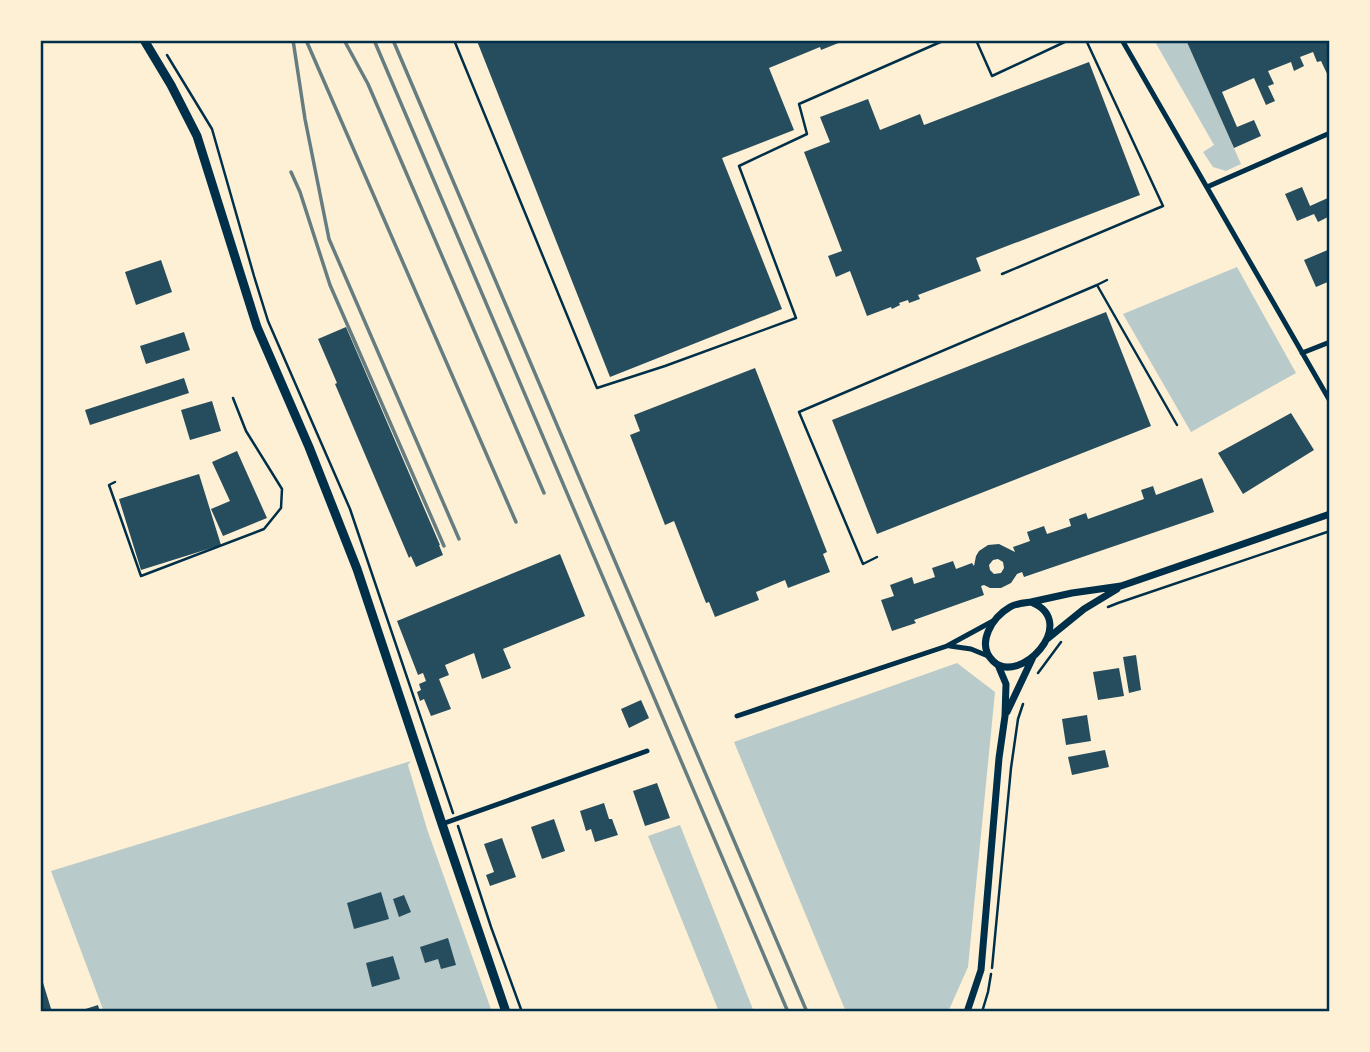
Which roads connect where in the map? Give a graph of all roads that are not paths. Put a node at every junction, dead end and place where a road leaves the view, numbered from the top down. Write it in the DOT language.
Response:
graph roads {
  1 [pos="144,40"];
  2 [pos="454,40"];
  3 [pos="945,40"];
  4 [pos="976,40"];
  5 [pos="1069,40"];
  6 [pos="1086,40"];
  7 [pos="1122,40"];
  8 [pos="1330,134"];
  9 [pos="1207,187"];
  10 [pos="1002,274"];
  11 [pos="1107,281"];
  12 [pos="1097,285"];
  13 [pos="1330,342"];
  14 [pos="1302,354"];
  15 [pos="233,398"];
  16 [pos="1330,401"];
  17 [pos="1177,425"];
  18 [pos="114,482"];
  19 [pos="1330,514"];
  20 [pos="877,557"];
  21 [pos="1121,586"];
  22 [pos="1031,602"];
  23 [pos="995,619"];
  24 [pos="1047,639"];
  25 [pos="947,646"];
  26 [pos="1034,655"];
  27 [pos="990,657"];
  28 [pos="998,665"];
  29 [pos="737,716"];
  30 [pos="1005,716"];
  31 [pos="647,751"];
  32 [pos="442,824"];
  33 [pos="506,1012"];
  34 [pos="967,1012"];
  1 -- 32 [label="main road"];
  2 -- 3 [label="lane"];
  4 -- 5 [label="lane"];
  6 -- 10 [label="lane"];
  7 -- 9 [label="street"];
  8 -- 9 [label="street"];
  9 -- 14 [label="street"];
  11 -- 12 [label="lane"];
  12 -- 17 [label="lane"];
  12 -- 20 [label="lane"];
  13 -- 14 [label="street"];
  14 -- 16 [label="street"];
  15 -- 18 [label="lane"];
  19 -- 21 [label="street"];
  21 -- 22 [label="street"];
  21 -- 24 [label="street"];
  22 -- 23 [label="street"];
  22 -- 24 [label="street"];
  23 -- 25 [label="street"];
  23 -- 27 [label="street"];
  24 -- 26 [label="street"];
  25 -- 27 [label="street"];
  25 -- 29 [label="street"];
  26 -- 28 [label="street"];
  26 -- 30 [label="street"];
  27 -- 28 [label="street"];
  28 -- 30 [label="street"];
  30 -- 34 [label="street"];
  31 -- 32 [label="street"];
  32 -- 33 [label="main road"];
}
